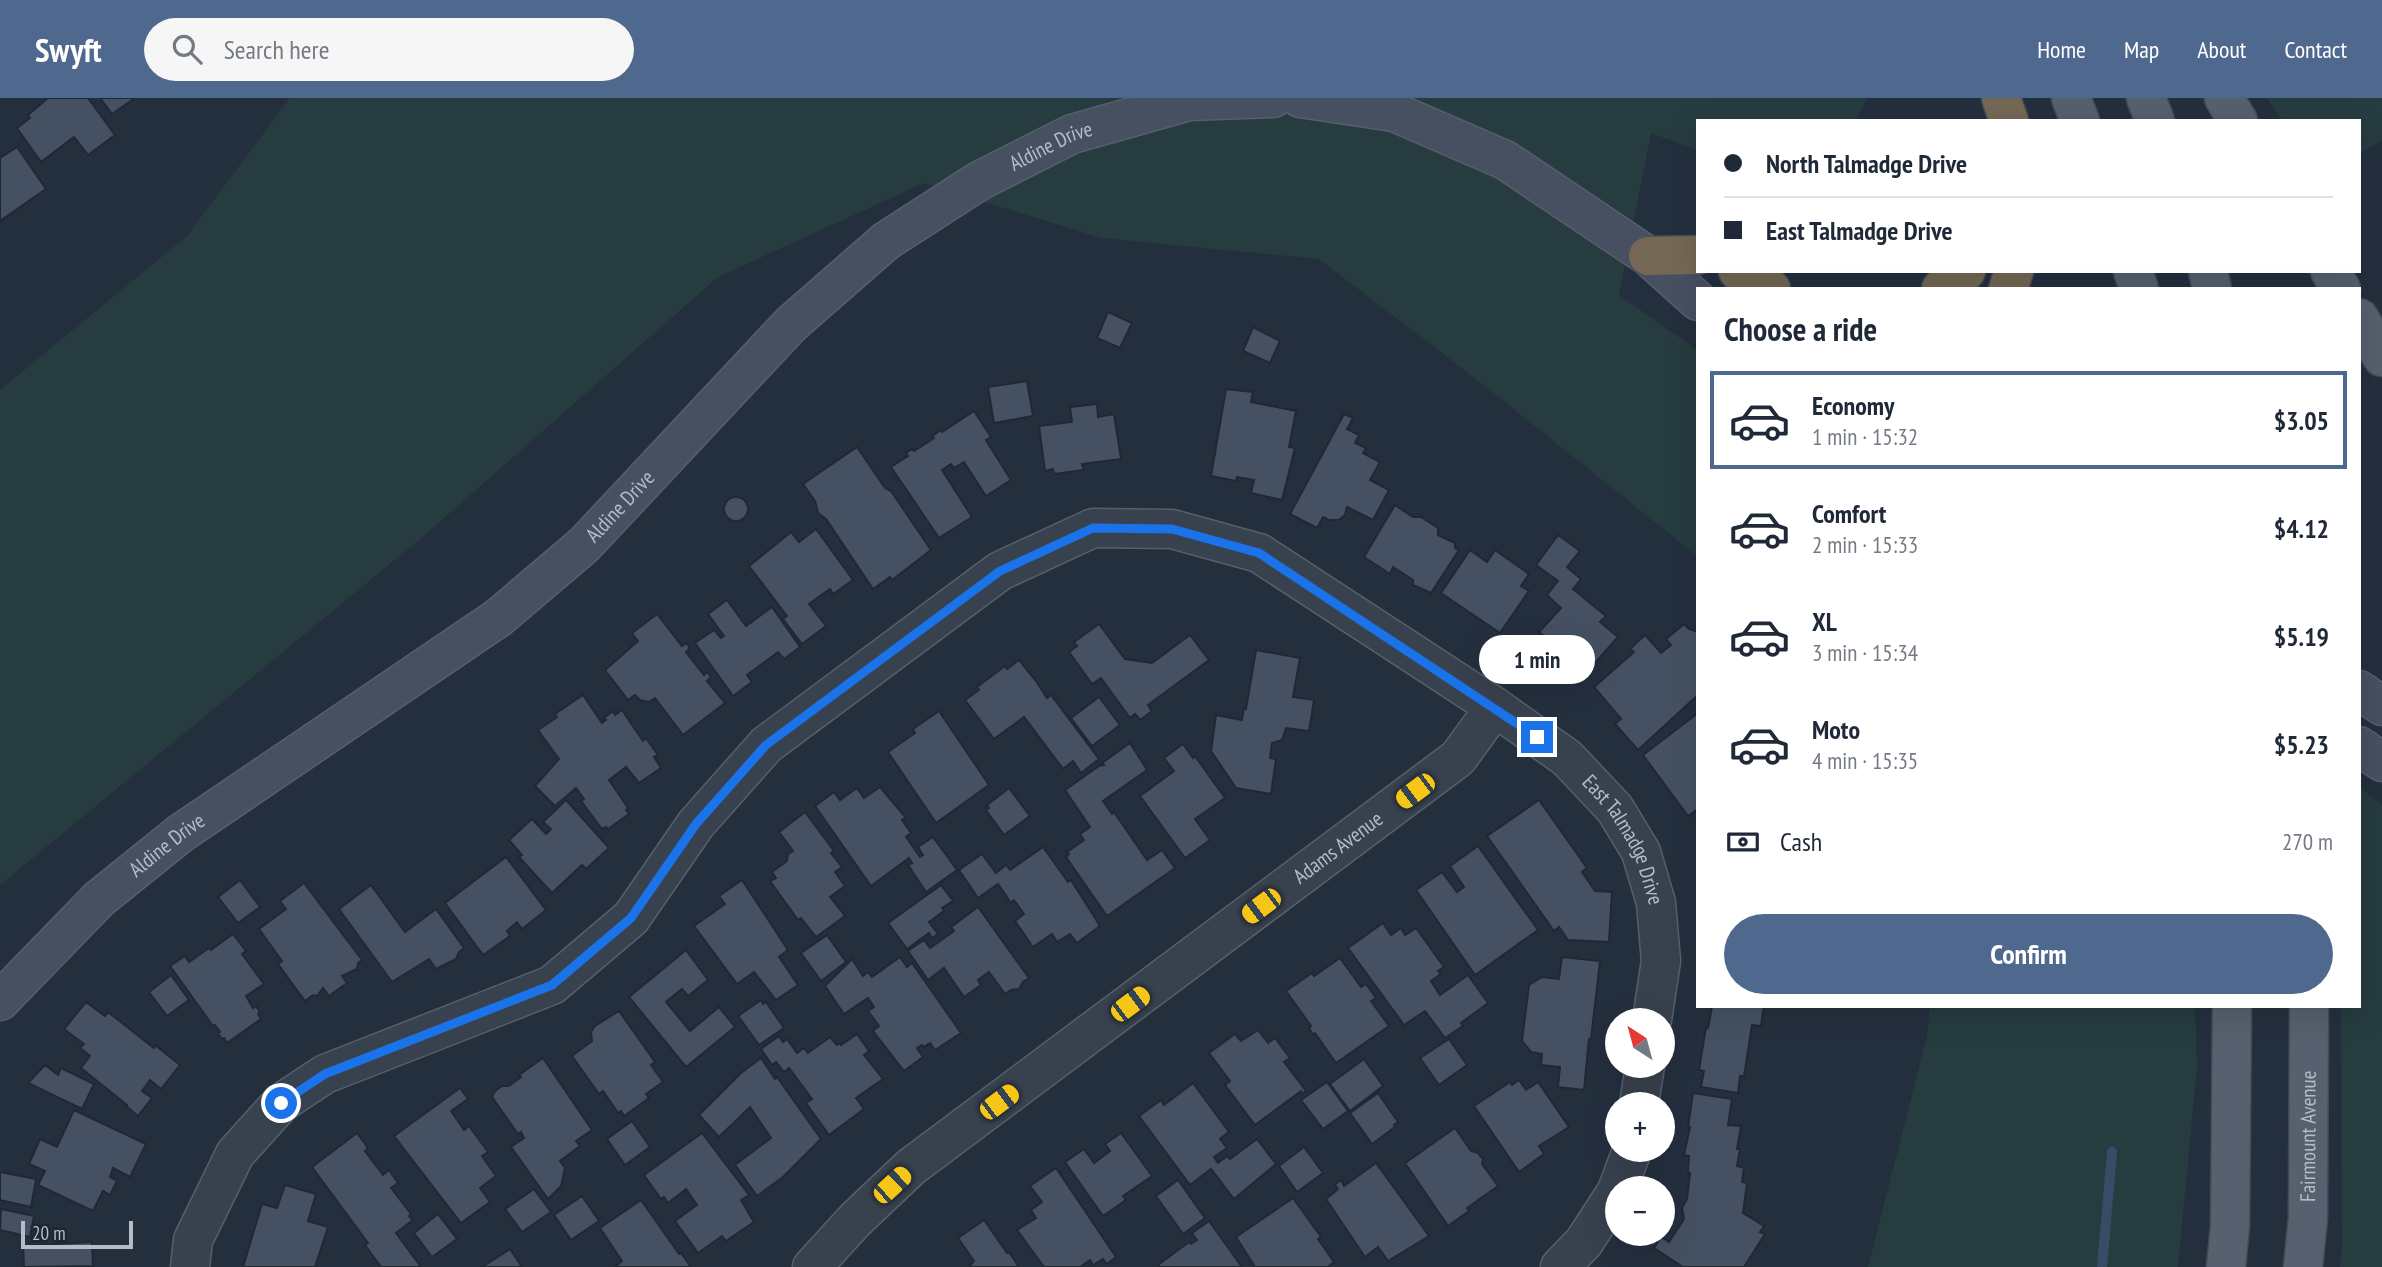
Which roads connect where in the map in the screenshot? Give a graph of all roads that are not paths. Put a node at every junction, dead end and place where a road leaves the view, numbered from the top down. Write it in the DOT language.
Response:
graph roads {
  1 [pos="1273,98"];
  2 [pos="1300,98"];
  3 [pos="2001,98"];
  4 [pos="2071,98"];
  5 [pos="2146,98"];
  6 [pos="2224,98"];
  7 [pos="2007,119"];
  8 [pos="2079,119"];
  9 [pos="2154,119"];
  10 [pos="2237,119"];
  11 [pos="1648,256"];
  12 [pos="1696,256"];
  13 [pos="1742,273"];
  14 [pos="1963,273"];
  15 [pos="1714,287"];
  16 [pos="1767,287"];
  17 [pos="1944,287"];
  18 [pos="1696,299"];
  19 [pos="2361,321"];
  20 [pos="2382,357"];
  21 [pos="2361,691"];
  22 [pos="2382,706"];
  23 [pos="1494,708"];
  24 [pos="2361,747"];
  25 [pos="2382,762"];
  26 [pos="0,1001"];
  27 [pos="1654,1008"];
  28 [pos="2232,1008"];
  29 [pos="2309,1008"];
  30 [pos="1605,1209"];
  31 [pos="190,1267"];
  32 [pos="812,1267"];
  33 [pos="1560,1267"];
  34 [pos="2226,1267"];
  35 [pos="2303,1267"];
  1 -- 26 [label="main road, Aldine Drive"];
  2 -- 11 [label="main road"];
  3 -- 7 [label="highway"];
  4 -- 8 [label="main road"];
  5 -- 9 [label="main road"];
  6 -- 10 [label="main road"];
  11 -- 12 [label="highway"];
  11 -- 15 [label="main road"];
  11 -- 18 [label="main road"];
  13 -- 16 [label="highway"];
  14 -- 17 [label="highway"];
  19 -- 20 [label="main road"];
  21 -- 22 [label="main road"];
  23 -- 27 [label="street, East Talmadge Drive"];
  23 -- 31 [label="street, East Talmadge Drive"];
  23 -- 32 [label="street, Adams Avenue"];
  24 -- 25 [label="main road"];
  28 -- 34 [label="main road"];
  29 -- 35 [label="main road, Fairmount Avenue"];
  30 -- 33 [label="street"];
}
